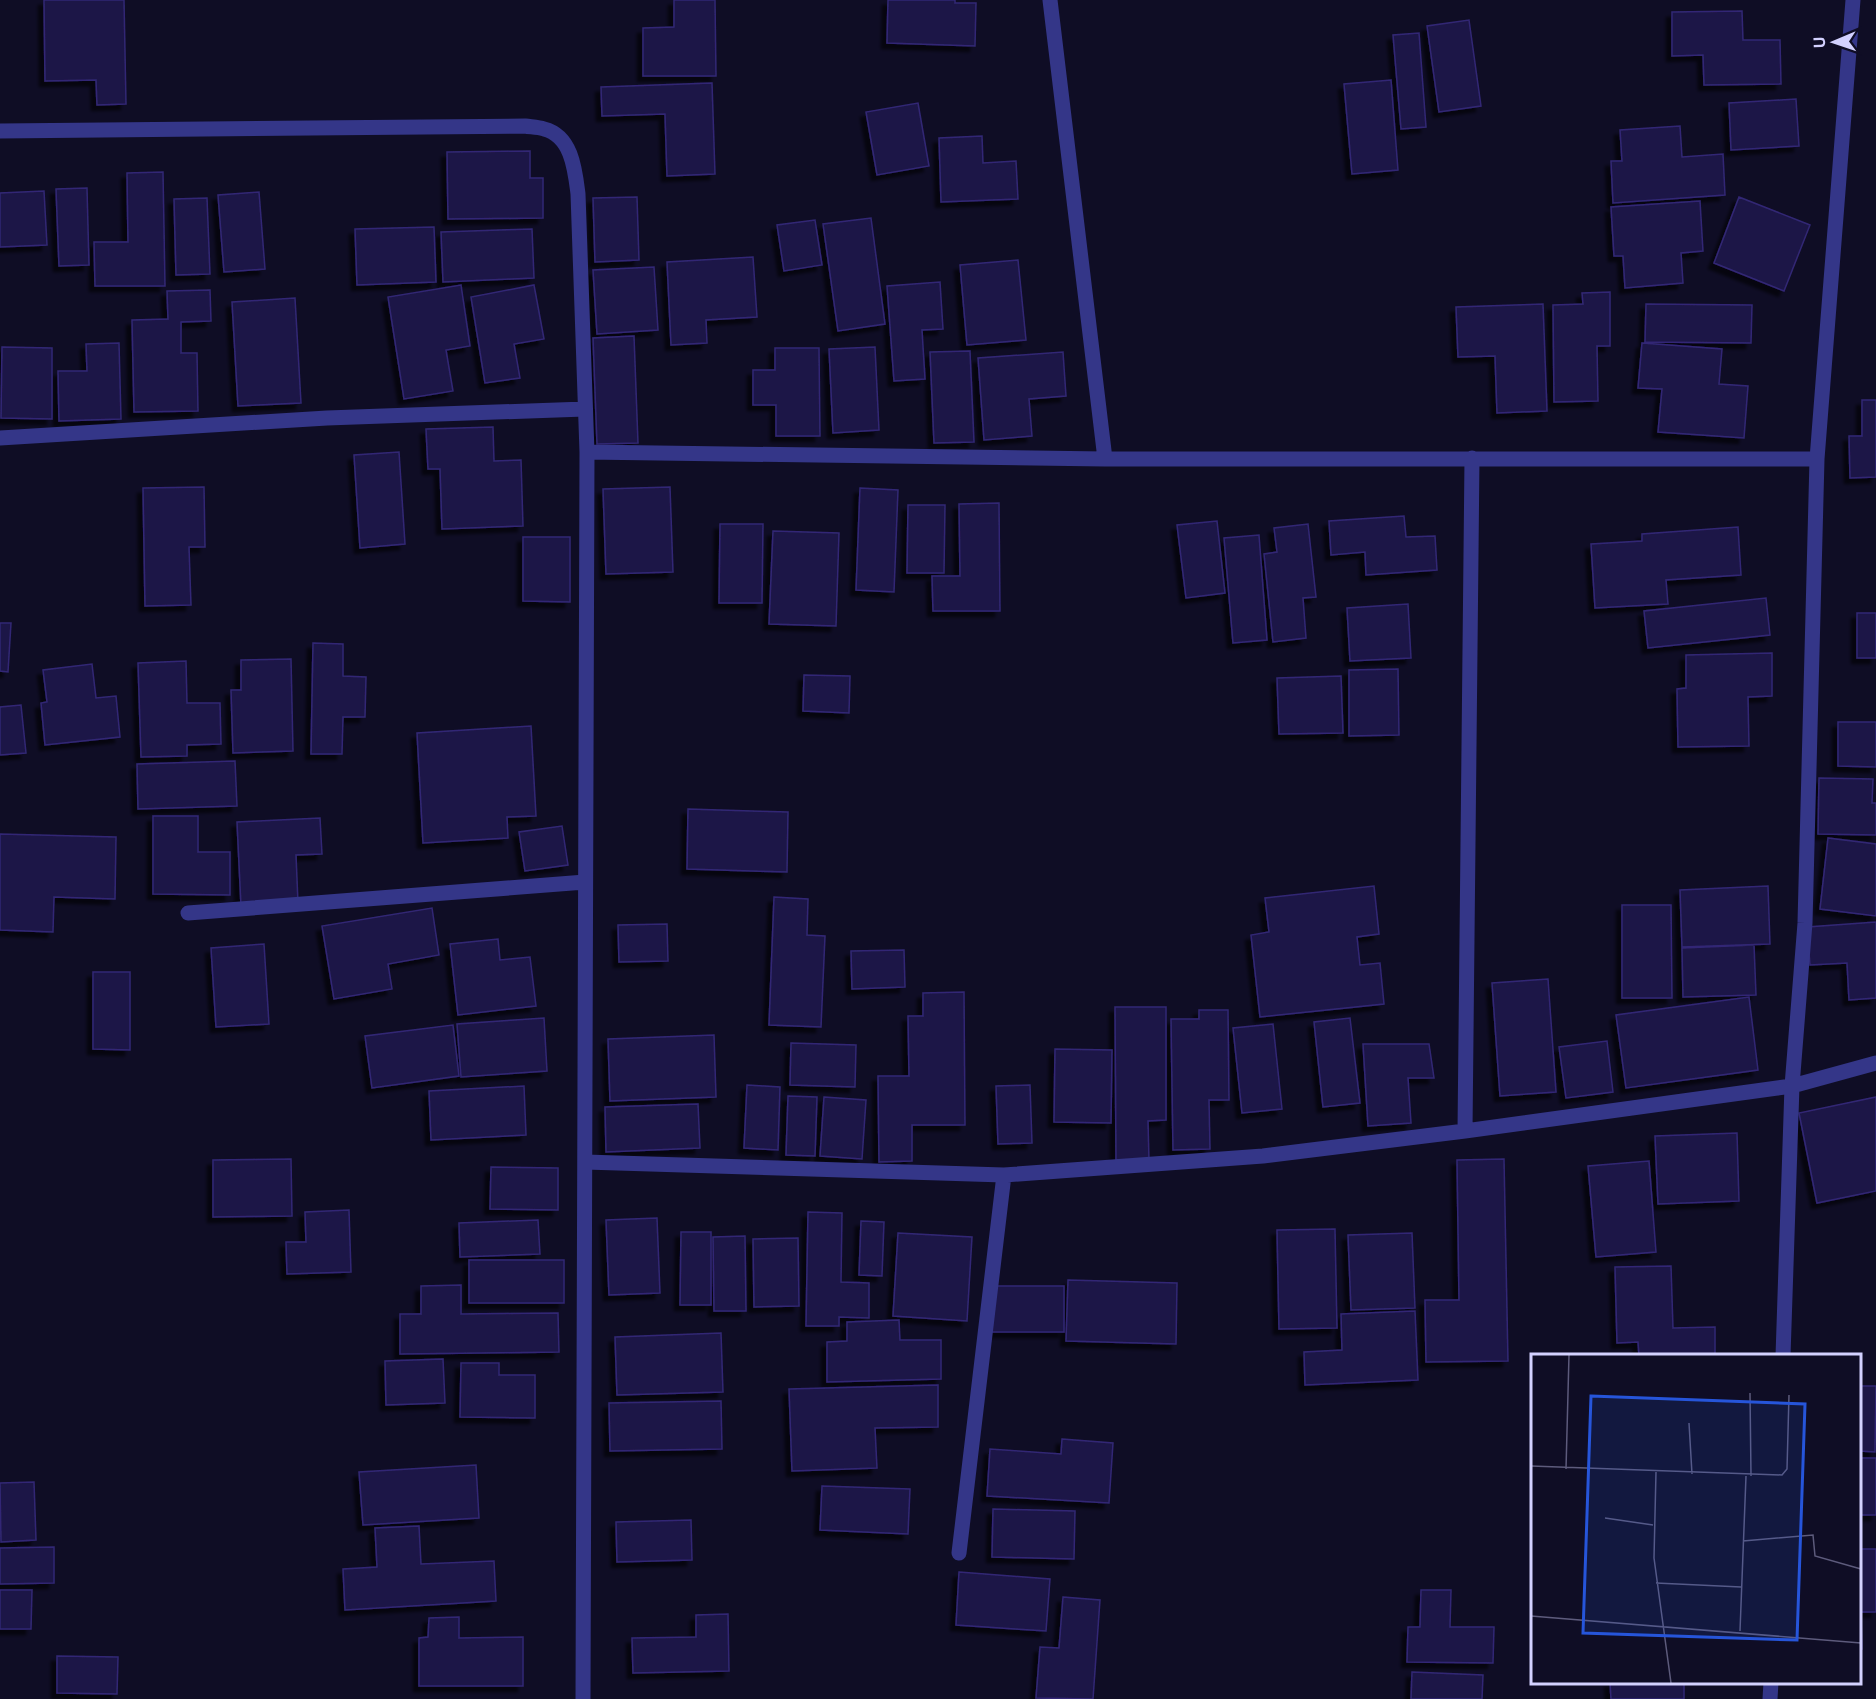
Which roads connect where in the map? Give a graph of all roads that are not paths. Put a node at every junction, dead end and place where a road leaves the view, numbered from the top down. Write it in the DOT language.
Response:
graph roads {
  1 [pos="1050,0"];
  2 [pos="1853,0"];
  3 [pos="0,131"];
  4 [pos="585,409"];
  5 [pos="0,438"];
  6 [pos="587,452"];
  7 [pos="1472,458"];
  8 [pos="1105,459"];
  9 [pos="1818,459"];
  10 [pos="585,882"];
  11 [pos="188,913"];
  12 [pos="1876,1063"];
  13 [pos="1792,1086"];
  14 [pos="1465,1131"];
  15 [pos="585,1162"];
  16 [pos="1004,1175"];
  17 [pos="1783,1354"];
  18 [pos="959,1552"];
  19 [pos="1771,1684"];
  20 [pos="583,1699"];
  21 [pos="1770,1699"];
  1 -- 8 [label="street"];
  2 -- 9 [label="street"];
  3 -- 4 [label="street"];
  4 -- 5 [label="street"];
  4 -- 6 [label="street"];
  6 -- 8 [label="street"];
  6 -- 10 [label="street"];
  7 -- 8 [label="street"];
  7 -- 9 [label="street"];
  7 -- 14 [label="street"];
  9 -- 13 [label="street"];
  10 -- 11 [label="street"];
  10 -- 15 [label="street"];
  12 -- 13 [label="street"];
  13 -- 14 [label="street"];
  13 -- 17 [label="street"];
  14 -- 16 [label="street"];
  15 -- 16 [label="street"];
  15 -- 20 [label="street"];
  16 -- 18 [label="street"];
  19 -- 21 [label="street"];
}
